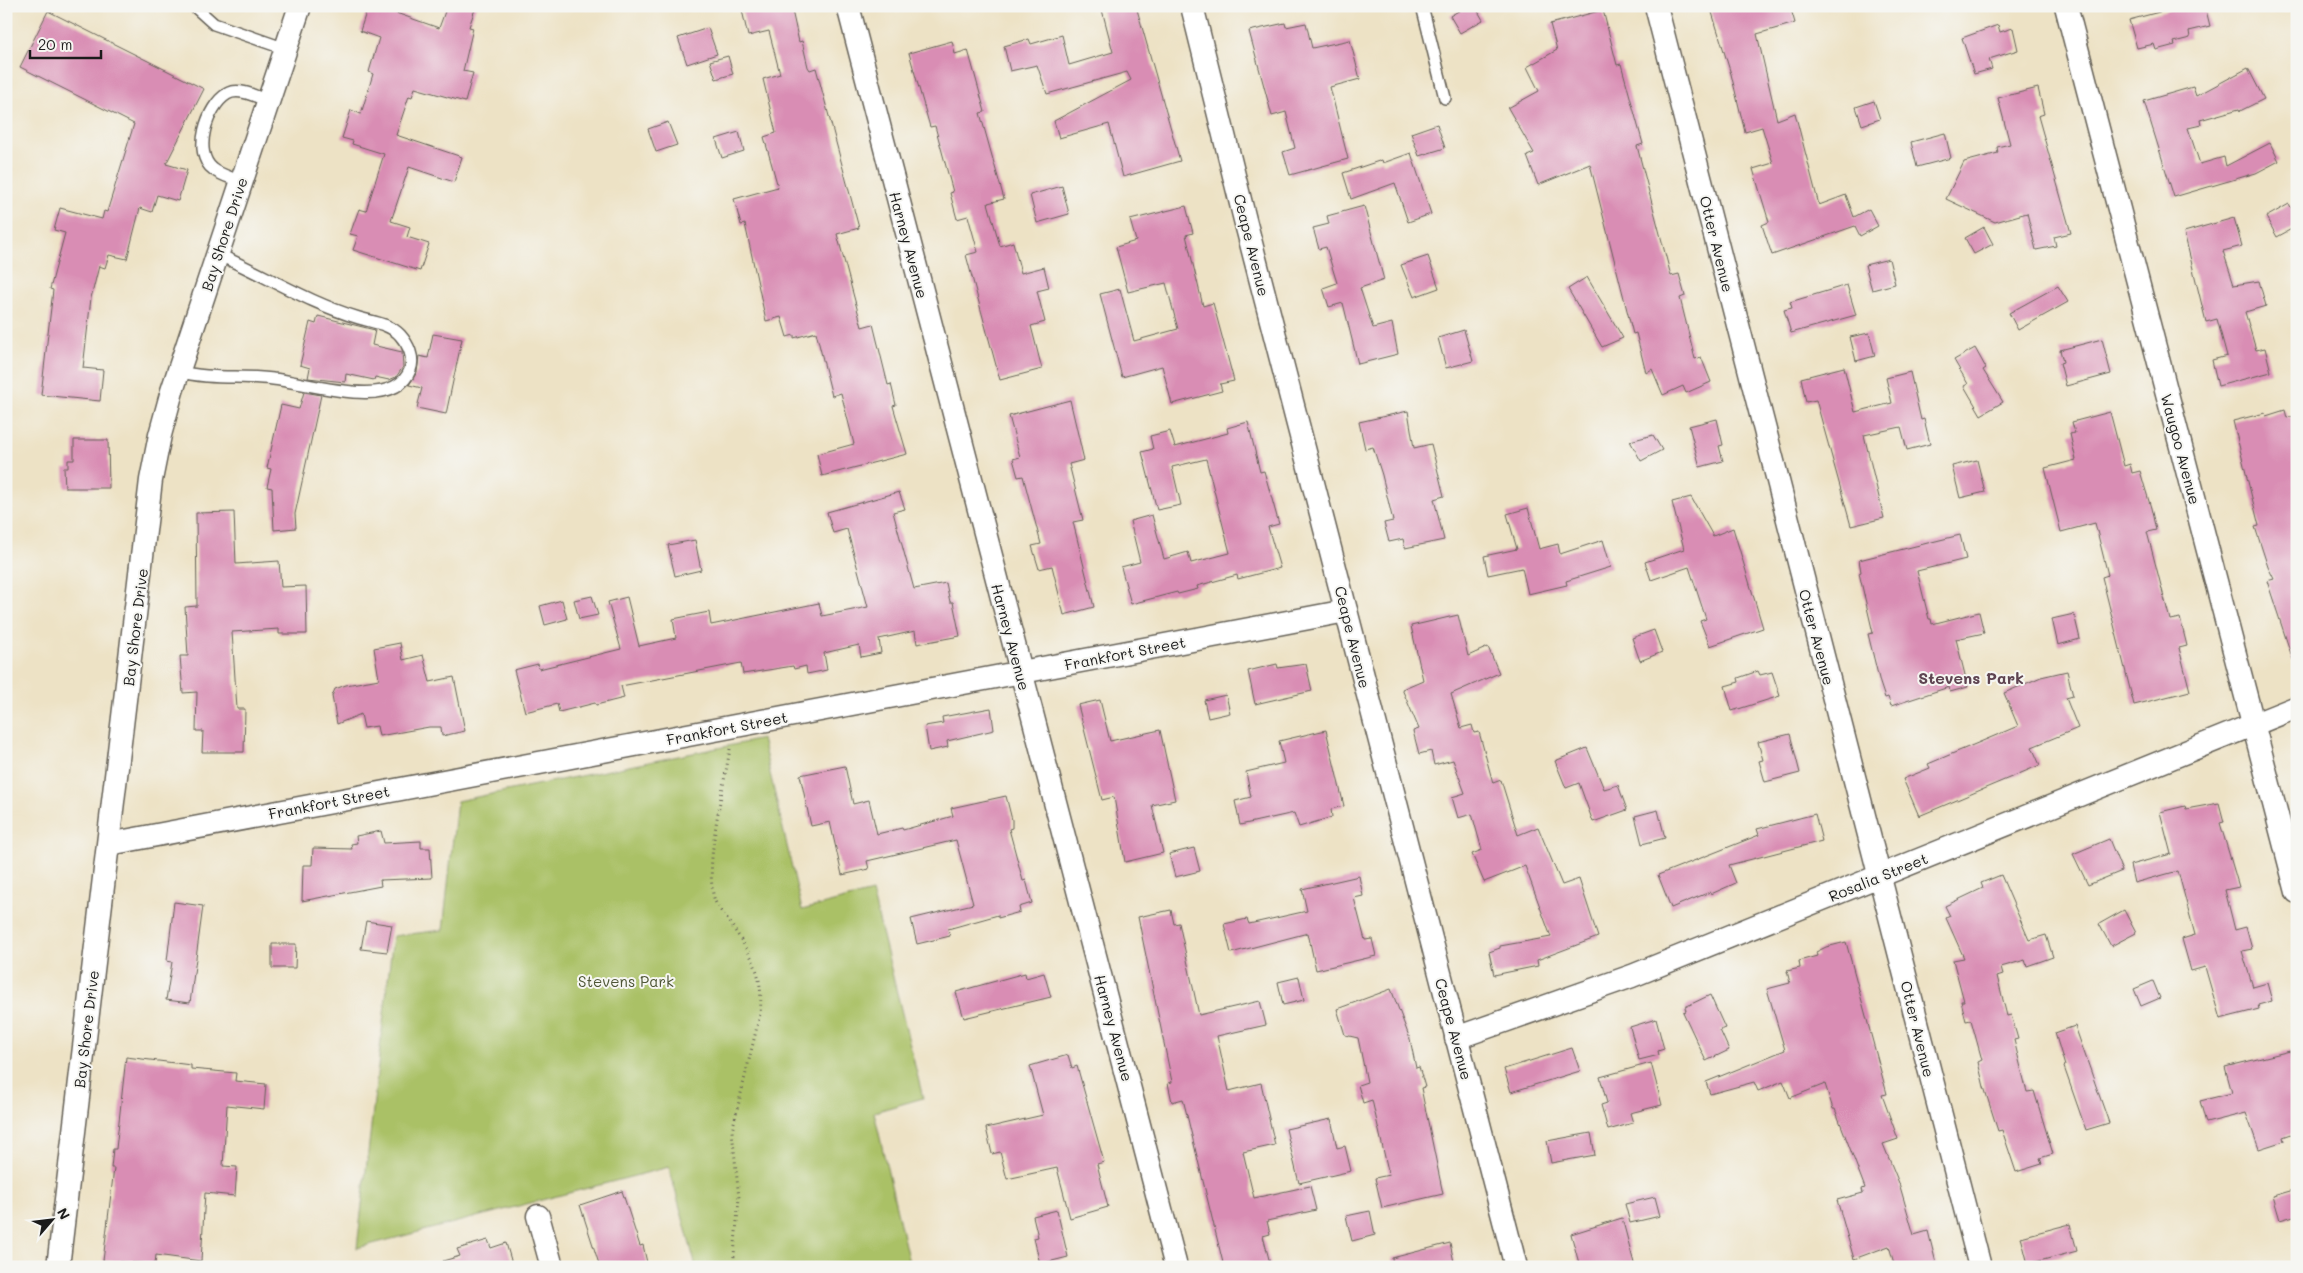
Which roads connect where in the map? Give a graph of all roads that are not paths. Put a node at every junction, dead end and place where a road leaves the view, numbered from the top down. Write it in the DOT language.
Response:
graph roads {
  1 [pos="194,6"];
  2 [pos="300,6"];
  3 [pos="848,6"];
  4 [pos="1192,6"];
  5 [pos="1422,6"];
  6 [pos="1656,6"];
  7 [pos="2066,6"];
  8 [pos="286,49"];
  9 [pos="1445,98"];
  10 [pos="268,101"];
  11 [pos="241,182"];
  12 [pos="217,254"];
  13 [pos="178,371"];
  14 [pos="1346,611"];
  15 [pos="1020,672"];
  16 [pos="2297,707"];
  17 [pos="2253,725"];
  18 [pos="109,844"];
  19 [pos="1879,876"];
  20 [pos="2297,892"];
  21 [pos="1456,1038"];
  22 [pos="538,1216"];
  23 [pos="58,1267"];
  24 [pos="552,1267"];
  25 [pos="1176,1267"];
  26 [pos="1516,1267"];
  27 [pos="1980,1267"];
  1 -- 8 [label="lane"];
  2 -- 8 [label="street, Bay Shore Drive"];
  3 -- 15 [label="street, Harney Avenue"];
  4 -- 14 [label="street, Ceape Avenue"];
  5 -- 9 [label="lane"];
  6 -- 19 [label="street, Otter Avenue"];
  7 -- 17 [label="street, Waugoo Avenue"];
  8 -- 10 [label="street, Bay Shore Drive"];
  10 -- 11 [label="street, Bay Shore Drive"];
  10 -- 11 [label="lane"];
  11 -- 12 [label="street, Bay Shore Drive"];
  12 -- 13 [label="street, Bay Shore Drive"];
  12 -- 13 [label="lane"];
  13 -- 18 [label="street, Bay Shore Drive"];
  14 -- 15 [label="street, Frankfort Street"];
  14 -- 21 [label="street, Ceape Avenue"];
  15 -- 18 [label="street, Frankfort Street"];
  15 -- 25 [label="street, Harney Avenue"];
  16 -- 17 [label="street, Rosalia Street"];
  17 -- 19 [label="street, Rosalia Street"];
  17 -- 20 [label="street, Waugoo Avenue"];
  18 -- 23 [label="street, Bay Shore Drive"];
  19 -- 21 [label="street, Rosalia Street"];
  19 -- 27 [label="street, Otter Avenue"];
  21 -- 26 [label="street, Ceape Avenue"];
  22 -- 24 [label="street"];
}
